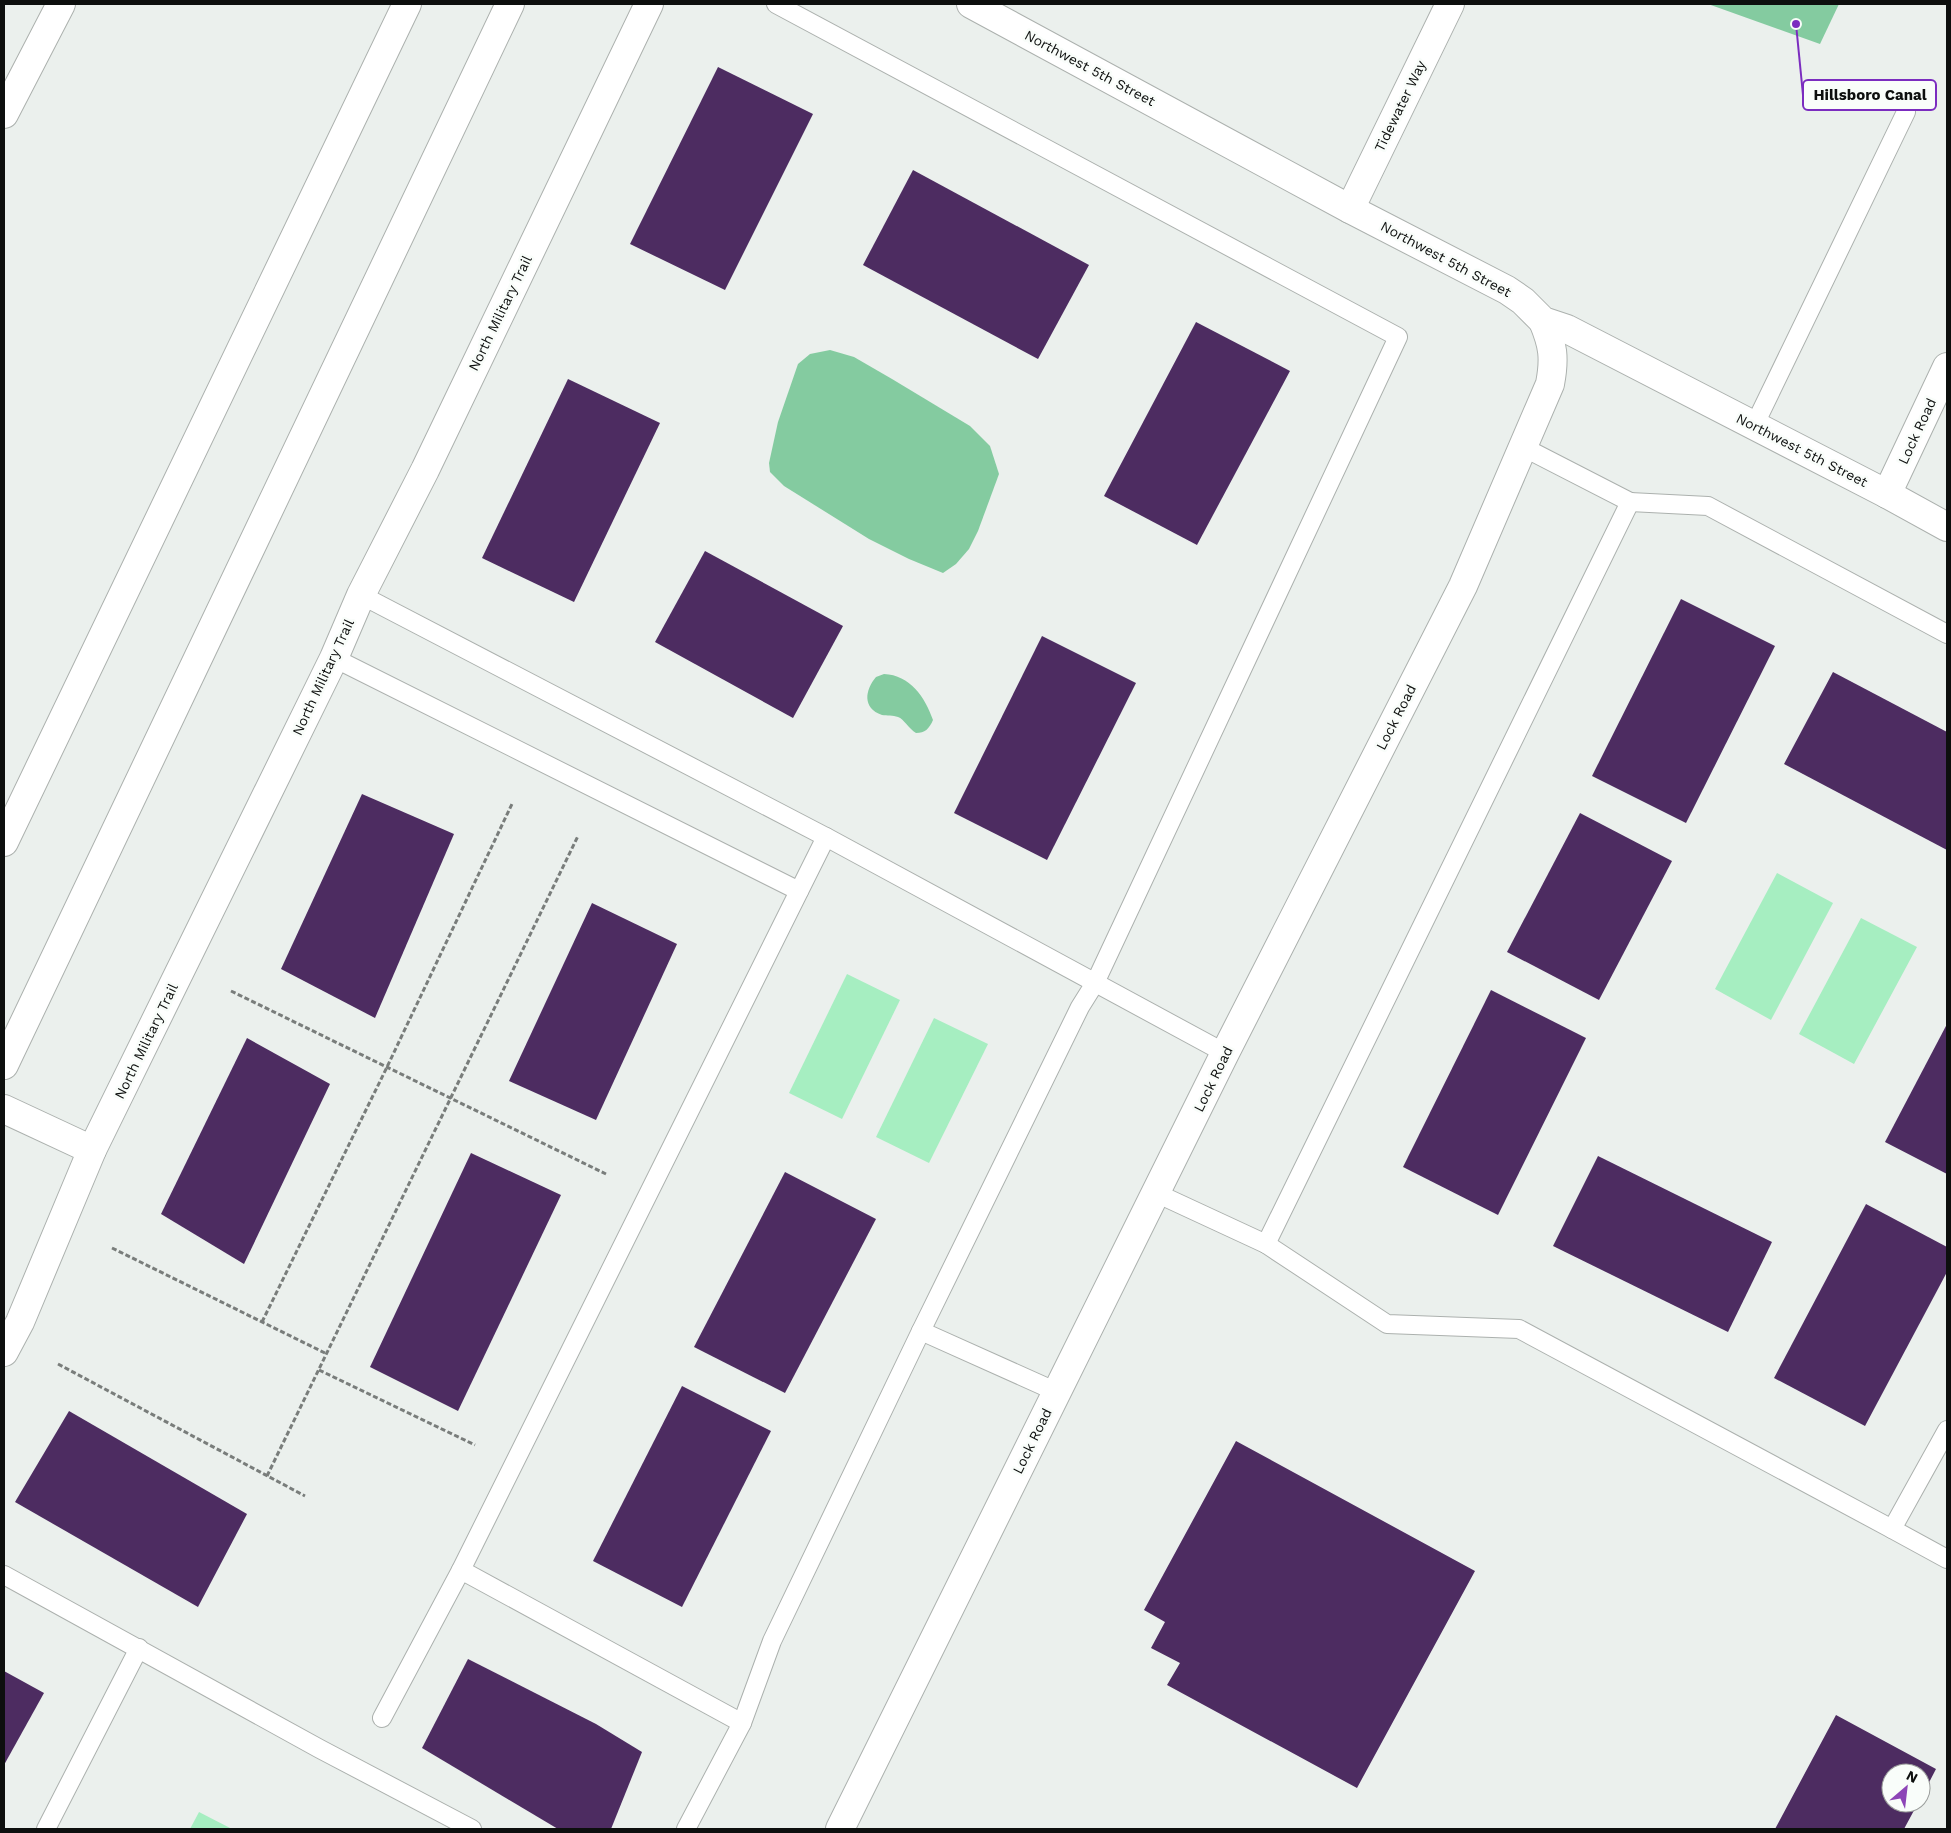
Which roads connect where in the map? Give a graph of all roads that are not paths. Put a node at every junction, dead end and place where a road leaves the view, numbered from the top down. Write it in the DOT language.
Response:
graph roads {
  1 [pos="61,4"];
  2 [pos="407,4"];
  3 [pos="510,4"];
  4 [pos="649,4"];
  5 [pos="776,4"];
  6 [pos="971,4"];
  7 [pos="1445,5"];
  8 [pos="1906,112"];
  9 [pos="4,114"];
  10 [pos="1350,209"];
  11 [pos="1543,321"];
  12 [pos="1947,367"];
  13 [pos="1754,426"];
  14 [pos="1523,447"];
  15 [pos="1887,494"];
  16 [pos="1630,502"];
  17 [pos="1947,527"];
  18 [pos="361,595"];
  19 [pos="1947,634"];
  20 [pos="334,658"];
  21 [pos="826,837"];
  22 [pos="4,842"];
  23 [pos="799,891"];
  24 [pos="1095,983"];
  25 [pos="1225,1053"];
  26 [pos="4,1065"];
  27 [pos="4,1109"];
  28 [pos="92,1150"];
  29 [pos="1156,1192"];
  30 [pos="1266,1244"];
  31 [pos="921,1331"];
  32 [pos="4,1352"];
  33 [pos="1057,1392"];
  34 [pos="1947,1430"];
  35 [pos="1892,1529"];
  36 [pos="1947,1559"];
  37 [pos="461,1570"];
  38 [pos="4,1575"];
  39 [pos="139,1648"];
  40 [pos="382,1718"];
  41 [pos="742,1723"];
  42 [pos="46,1829"];
  43 [pos="472,1829"];
  44 [pos="686,1829"];
  45 [pos="840,1829"];
  1 -- 9 [label="street"];
  2 -- 22 [label="street"];
  3 -- 26 [label="street"];
  4 -- 18 [label="street, North Military Trail"];
  5 -- 24 [label="lane"];
  6 -- 10 [label="street, Northwest 5th Street"];
  7 -- 10 [label="street, Tidewater Way"];
  8 -- 13 [label="lane"];
  10 -- 11 [label="street, Northwest 5th Street"];
  11 -- 13 [label="street, Northwest 5th Street"];
  11 -- 14 [label="street, Lock Road"];
  12 -- 15 [label="street, Lock Road"];
  13 -- 15 [label="street, Northwest 5th Street"];
  14 -- 16 [label="lane"];
  14 -- 25 [label="street, Lock Road"];
  15 -- 17 [label="street, Northwest 5th Street"];
  16 -- 19 [label="lane"];
  16 -- 30 [label="lane"];
  18 -- 20 [label="street, North Military Trail"];
  18 -- 21 [label="lane"];
  20 -- 23 [label="lane"];
  20 -- 28 [label="street, North Military Trail"];
  21 -- 23 [label="lane"];
  21 -- 24 [label="lane"];
  23 -- 37 [label="lane"];
  24 -- 25 [label="lane"];
  24 -- 31 [label="lane"];
  25 -- 29 [label="street, Lock Road"];
  27 -- 28 [label="street"];
  28 -- 32 [label="street, North Military Trail"];
  29 -- 30 [label="lane"];
  29 -- 33 [label="street, Lock Road"];
  30 -- 35 [label="lane"];
  31 -- 33 [label="lane"];
  31 -- 41 [label="lane"];
  33 -- 45 [label="street, Lock Road"];
  34 -- 35 [label="lane"];
  35 -- 36 [label="lane"];
  37 -- 40 [label="lane"];
  37 -- 41 [label="lane"];
  38 -- 39 [label="lane"];
  39 -- 42 [label="lane"];
  39 -- 43 [label="lane"];
  41 -- 44 [label="lane"];
}
